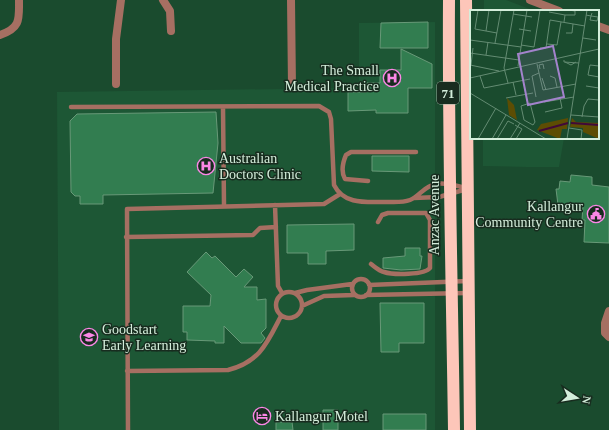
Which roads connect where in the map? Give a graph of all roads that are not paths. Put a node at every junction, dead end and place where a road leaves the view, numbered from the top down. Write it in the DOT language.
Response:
graph roads {
  1 [pos="19,0"];
  2 [pos="120,0"];
  3 [pos="163,0"];
  4 [pos="292,0"];
  5 [pos="449,0"];
  6 [pos="466,0"];
  7 [pos="535,1"];
  8 [pos="557,10"];
  9 [pos="599,26"];
  10 [pos="609,30"];
  11 [pos="172,31"];
  12 [pos="0,35"];
  13 [pos="116,84"];
  14 [pos="292,87"];
  15 [pos="71,107"];
  16 [pos="224,107"];
  17 [pos="416,152"];
  18 [pos="368,181"];
  19 [pos="468,188"];
  20 [pos="449,190"];
  21 [pos="340,194"];
  22 [pos="414,198"];
  23 [pos="275,205"];
  24 [pos="224,206"];
  25 [pos="378,222"];
  26 [pos="276,227"];
  27 [pos="126,238"];
  28 [pos="371,264"];
  29 [pos="352,284"];
  30 [pos="369,285"];
  31 [pos="468,287"];
  32 [pos="450,288"];
  33 [pos="282,293"];
  34 [pos="295,293"];
  35 [pos="354,295"];
  36 [pos="366,295"];
  37 [pos="302,306"];
  38 [pos="609,312"];
  39 [pos="281,316"];
  40 [pos="607,335"];
  41 [pos="127,371"];
  42 [pos="128,430"];
  43 [pos="454,430"];
  44 [pos="470,430"];
  1 -- 12 [label="street"];
  2 -- 13 [label="street"];
  3 -- 11 [label="street"];
  4 -- 14 [label="street"];
  5 -- 20 [label="highway, Anzac Avenue / 71"];
  6 -- 19 [label="highway, 71"];
  7 -- 8 [label="street"];
  9 -- 10 [label="street"];
  15 -- 16 [label="lane"];
  16 -- 21 [label="lane"];
  16 -- 24 [label="lane"];
  17 -- 18 [label="lane"];
  19 -- 20 [label="lane"];
  19 -- 20 [label="lane"];
  19 -- 31 [label="highway, 71"];
  20 -- 22 [label="lane"];
  20 -- 22 [label="lane"];
  20 -- 32 [label="highway, Anzac Avenue / 71"];
  21 -- 22 [label="lane"];
  21 -- 23 [label="lane"];
  23 -- 24 [label="lane"];
  23 -- 26 [label="lane"];
  24 -- 27 [label="lane"];
  25 -- 28 [label="lane"];
  26 -- 27 [label="lane"];
  26 -- 33 [label="lane"];
  27 -- 41 [label="lane"];
  29 -- 30 [label="lane"];
  29 -- 34 [label="lane"];
  29 -- 35 [label="lane"];
  30 -- 32 [label="lane"];
  30 -- 36 [label="lane"];
  31 -- 32 [label="lane"];
  31 -- 32 [label="lane"];
  31 -- 44 [label="highway, 71"];
  32 -- 36 [label="lane"];
  32 -- 43 [label="highway, Anzac Avenue / 71"];
  33 -- 34 [label="lane"];
  33 -- 39 [label="lane"];
  34 -- 37 [label="lane"];
  35 -- 36 [label="lane"];
  35 -- 37 [label="lane"];
  37 -- 39 [label="lane"];
  38 -- 40 [label="street"];
  39 -- 41 [label="lane"];
  41 -- 42 [label="lane"];
}
